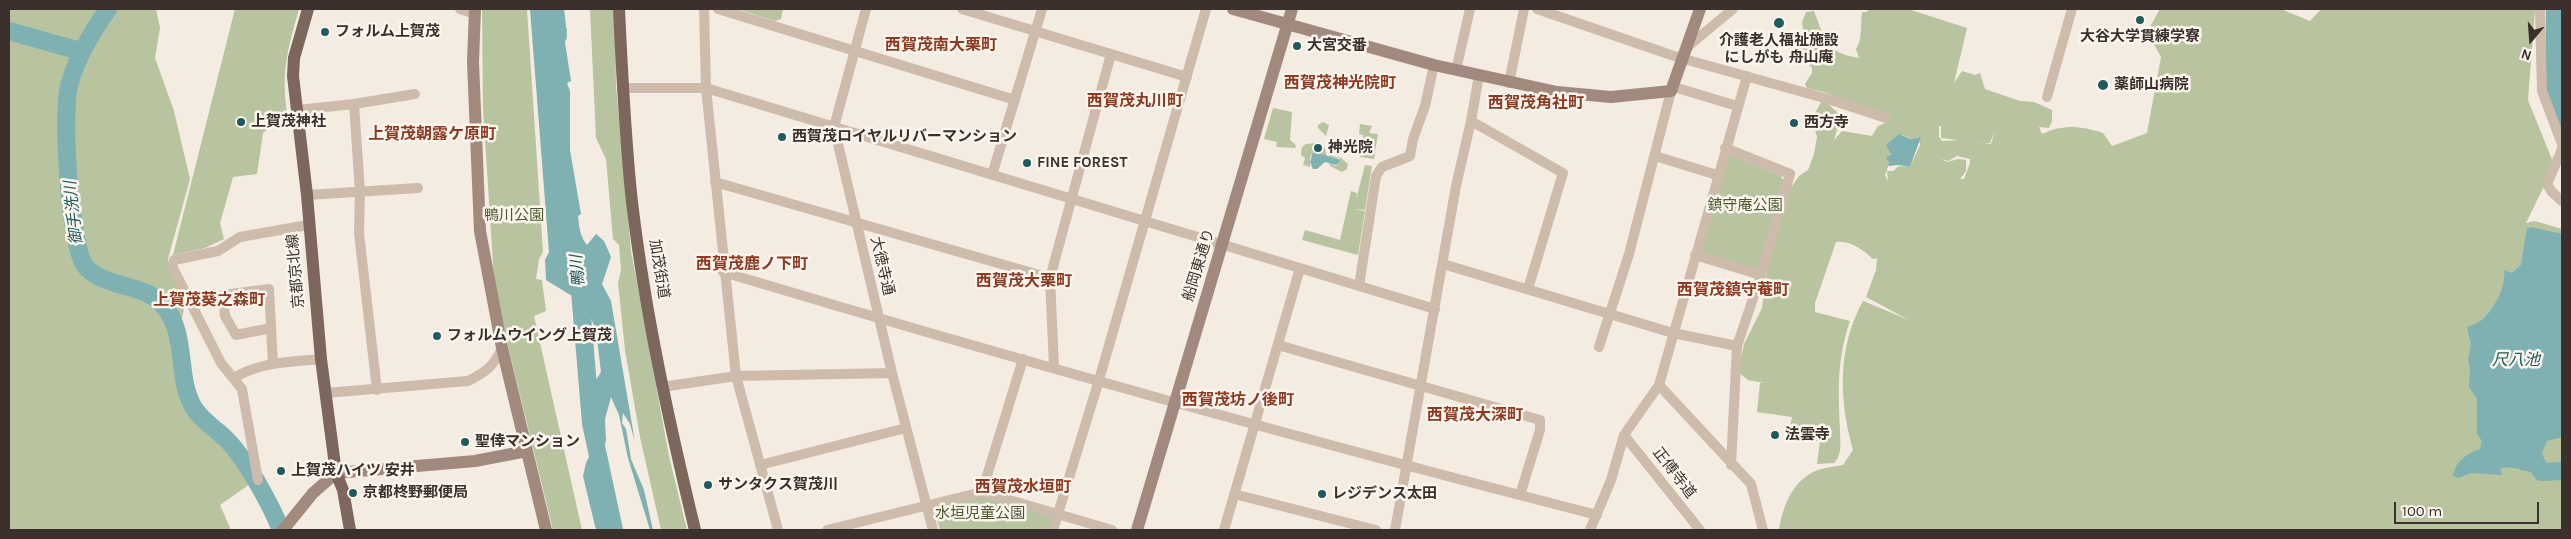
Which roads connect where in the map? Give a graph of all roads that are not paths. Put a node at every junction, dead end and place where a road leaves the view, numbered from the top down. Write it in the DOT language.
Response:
graph roads {
  1 [pos="308,9"];
  2 [pos="460,9"];
  3 [pos="619,9"];
  4 [pos="704,9"];
  5 [pos="718,9"];
  6 [pos="866,9"];
  7 [pos="962,9"];
  8 [pos="1042,9"];
  9 [pos="1206,9"];
  10 [pos="1233,9"];
  11 [pos="1292,9"];
  12 [pos="1470,9"];
  13 [pos="1524,9"];
  14 [pos="1537,9"];
  15 [pos="1700,9"];
  16 [pos="1733,9"];
  17 [pos="2072,9"];
  18 [pos="2540,9"];
  19 [pos="475,11"];
  20 [pos="1286,25"];
  21 [pos="1035,31"];
  22 [pos="854,51"];
  23 [pos="1684,53"];
  24 [pos="1111,54"];
  25 [pos="1434,65"];
  26 [pos="1456,70"];
  27 [pos="1479,75"];
  28 [pos="1187,76"];
  29 [pos="1747,76"];
  30 [pos="1509,83"];
  31 [pos="622,88"];
  32 [pos="706,88"];
  33 [pos="1672,89"];
  34 [pos="414,94"];
  35 [pos="2047,96"];
  36 [pos="1015,100"];
  37 [pos="354,104"];
  38 [pos="1737,106"];
  39 [pos="297,110"];
  40 [pos="1886,118"];
  41 [pos="1471,121"];
  42 [pos="834,127"];
  43 [pos="2562,144"];
  44 [pos="1725,148"];
  45 [pos="2562,148"];
  46 [pos="1655,156"];
  47 [pos="992,175"];
  48 [pos="1717,175"];
  49 [pos="715,182"];
  50 [pos="418,188"];
  51 [pos="360,192"];
  52 [pos="307,195"];
  53 [pos="1070,199"];
  54 [pos="2562,201"];
  55 [pos="1145,222"];
  56 [pos="856,224"];
  57 [pos="308,225"];
  58 [pos="1222,245"];
  59 [pos="1695,255"];
  60 [pos="1443,264"];
  61 [pos="1300,268"];
  62 [pos="724,272"];
  63 [pos="1761,275"];
  64 [pos="1050,278"];
  65 [pos="1359,286"];
  66 [pos="1528,289"];
  67 [pos="1435,309"];
  68 [pos="1609,314"];
  69 [pos="879,319"];
  70 [pos="271,328"];
  71 [pos="1673,333"];
  72 [pos="1278,346"];
  73 [pos="1737,346"];
  74 [pos="1598,347"];
  75 [pos="502,348"];
  76 [pos="320,359"];
  77 [pos="1023,359"];
  78 [pos="273,364"];
  79 [pos="1054,367"];
  80 [pos="892,373"];
  81 [pos="736,376"];
  82 [pos="234,378"];
  83 [pos="1099,380"];
  84 [pos="1658,385"];
  85 [pos="1422,387"];
  86 [pos="662,388"];
  87 [pos="377,390"];
  88 [pos="326,393"];
  89 [pos="1175,401"];
  90 [pos="1254,424"];
  91 [pos="906,428"];
  92 [pos="1624,435"];
  93 [pos="527,451"];
  94 [pos="760,465"];
  95 [pos="1407,465"];
  96 [pos="1731,465"];
  97 [pos="336,473"];
  98 [pos="258,480"];
  99 [pos="982,492"];
  100 [pos="1234,494"];
  101 [pos="1520,496"];
  102 [pos="927,506"];
  103 [pos="1058,514"];
  104 [pos="1597,515"];
  105 [pos="284,528"];
  106 [pos="350,530"];
  107 [pos="546,530"];
  108 [pos="695,530"];
  109 [pos="778,530"];
  110 [pos="827,530"];
  111 [pos="933,530"];
  112 [pos="1053,530"];
  113 [pos="1112,530"];
  114 [pos="1137,530"];
  115 [pos="1224,530"];
  116 [pos="1376,530"];
  117 [pos="1395,530"];
  118 [pos="1590,530"];
  119 [pos="1700,530"];
  120 [pos="1763,530"];
  1 -- 39 [label="main road, 京都京北線"];
  2 -- 19 [label="street"];
  3 -- 31 [label="main road, 加茂街道"];
  4 -- 32 [label="street"];
  5 -- 22 [label="street"];
  6 -- 22 [label="street, 大徳寺通"];
  7 -- 21 [label="street"];
  8 -- 21 [label="street"];
  9 -- 28 [label="street"];
  10 -- 20 [label="street"];
  11 -- 20 [label="street, 船岡東通り"];
  12 -- 26 [label="street"];
  13 -- 30 [label="street"];
  14 -- 23 [label="street"];
  15 -- 23 [label="street"];
  16 -- 23 [label="street"];
  17 -- 35 [label="street"];
  18 -- 43 [label="street"];
  19 -- 75 [label="street"];
  20 -- 25 [label="street"];
  20 -- 58 [label="street, 船岡東通り"];
  21 -- 24 [label="street"];
  21 -- 36 [label="street"];
  22 -- 36 [label="street"];
  22 -- 42 [label="street, 大徳寺通"];
  23 -- 29 [label="street"];
  23 -- 33 [label="street"];
  24 -- 28 [label="street"];
  24 -- 53 [label="street"];
  25 -- 26 [label="street"];
  25 -- 65 [label="street"];
  26 -- 27 [label="street"];
  27 -- 30 [label="street"];
  27 -- 41 [label="street"];
  28 -- 55 [label="street"];
  29 -- 38 [label="street"];
  29 -- 40 [label="street"];
  30 -- 33 [label="street"];
  31 -- 32 [label="street"];
  31 -- 86 [label="main road, 加茂街道"];
  32 -- 42 [label="street"];
  32 -- 49 [label="street"];
  33 -- 38 [label="street"];
  33 -- 46 [label="street"];
  34 -- 37 [label="street"];
  36 -- 47 [label="street"];
  37 -- 39 [label="street"];
  37 -- 51 [label="street"];
  38 -- 44 [label="street"];
  39 -- 52 [label="main road, 京都京北線"];
  41 -- 60 [label="street"];
  41 -- 66 [label="street"];
  42 -- 47 [label="street"];
  42 -- 56 [label="street, 大徳寺通"];
  44 -- 48 [label="street"];
  44 -- 63 [label="street"];
  45 -- 54 [label="street"];
  46 -- 48 [label="street"];
  46 -- 68 [label="street"];
  47 -- 53 [label="street"];
  48 -- 59 [label="street"];
  49 -- 56 [label="street"];
  49 -- 62 [label="street"];
  50 -- 51 [label="street"];
  51 -- 52 [label="street"];
  51 -- 87 [label="street"];
  52 -- 57 [label="main road, 京都京北線"];
  53 -- 55 [label="street"];
  53 -- 64 [label="street"];
  55 -- 58 [label="street"];
  55 -- 83 [label="street"];
  56 -- 64 [label="street"];
  56 -- 69 [label="street, 大徳寺通"];
  57 -- 76 [label="main road, 京都京北線"];
  57 -- 82 [label="street"];
  58 -- 61 [label="street"];
  58 -- 89 [label="street, 船岡東通り"];
  59 -- 63 [label="street"];
  59 -- 71 [label="street"];
  60 -- 66 [label="street"];
  60 -- 67 [label="street"];
  61 -- 65 [label="street"];
  61 -- 72 [label="street"];
  62 -- 69 [label="street"];
  62 -- 81 [label="street"];
  63 -- 73 [label="street"];
  64 -- 79 [label="street"];
  65 -- 67 [label="street"];
  66 -- 68 [label="street"];
  67 -- 85 [label="street"];
  68 -- 71 [label="street"];
  68 -- 74 [label="street"];
  69 -- 77 [label="street"];
  69 -- 80 [label="street, 大徳寺通"];
  70 -- 70 [label="street"];
  70 -- 78 [label="street"];
  71 -- 73 [label="street"];
  71 -- 84 [label="street"];
  72 -- 85 [label="street"];
  72 -- 90 [label="street"];
  73 -- 96 [label="street"];
  75 -- 87 [label="street"];
  75 -- 93 [label="street"];
  76 -- 78 [label="street"];
  76 -- 88 [label="main road, 京都京北線"];
  77 -- 79 [label="street"];
  77 -- 99 [label="street"];
  78 -- 82 [label="street"];
  79 -- 83 [label="street"];
  80 -- 81 [label="street"];
  80 -- 91 [label="street, 大徳寺通"];
  81 -- 86 [label="street"];
  81 -- 94 [label="street"];
  82 -- 98 [label="street"];
  83 -- 89 [label="street"];
  83 -- 103 [label="street"];
  84 -- 92 [label="street"];
  84 -- 96 [label="street"];
  85 -- 95 [label="street"];
  85 -- 101 [label="street"];
  86 -- 108 [label="main road, 加茂街道"];
  87 -- 88 [label="street"];
  88 -- 97 [label="main road, 京都京北線"];
  89 -- 90 [label="street"];
  89 -- 114 [label="street, 船岡東通り"];
  90 -- 95 [label="street"];
  90 -- 100 [label="street"];
  91 -- 94 [label="street"];
  91 -- 102 [label="street, 大徳寺通"];
  92 -- 104 [label="street"];
  92 -- 119 [label="street, 正傅寺道"];
  93 -- 97 [label="street"];
  93 -- 107 [label="street"];
  94 -- 109 [label="street"];
  95 -- 101 [label="street"];
  95 -- 117 [label="street"];
  96 -- 120 [label="street"];
  97 -- 105 [label="street"];
  97 -- 106 [label="main road, 京都京北線"];
  99 -- 102 [label="street"];
  99 -- 103 [label="street"];
  100 -- 115 [label="street"];
  100 -- 116 [label="street"];
  101 -- 104 [label="street"];
  102 -- 110 [label="street"];
  102 -- 111 [label="street, 大徳寺通"];
  103 -- 112 [label="street"];
  103 -- 113 [label="street"];
  104 -- 118 [label="street"];
}
